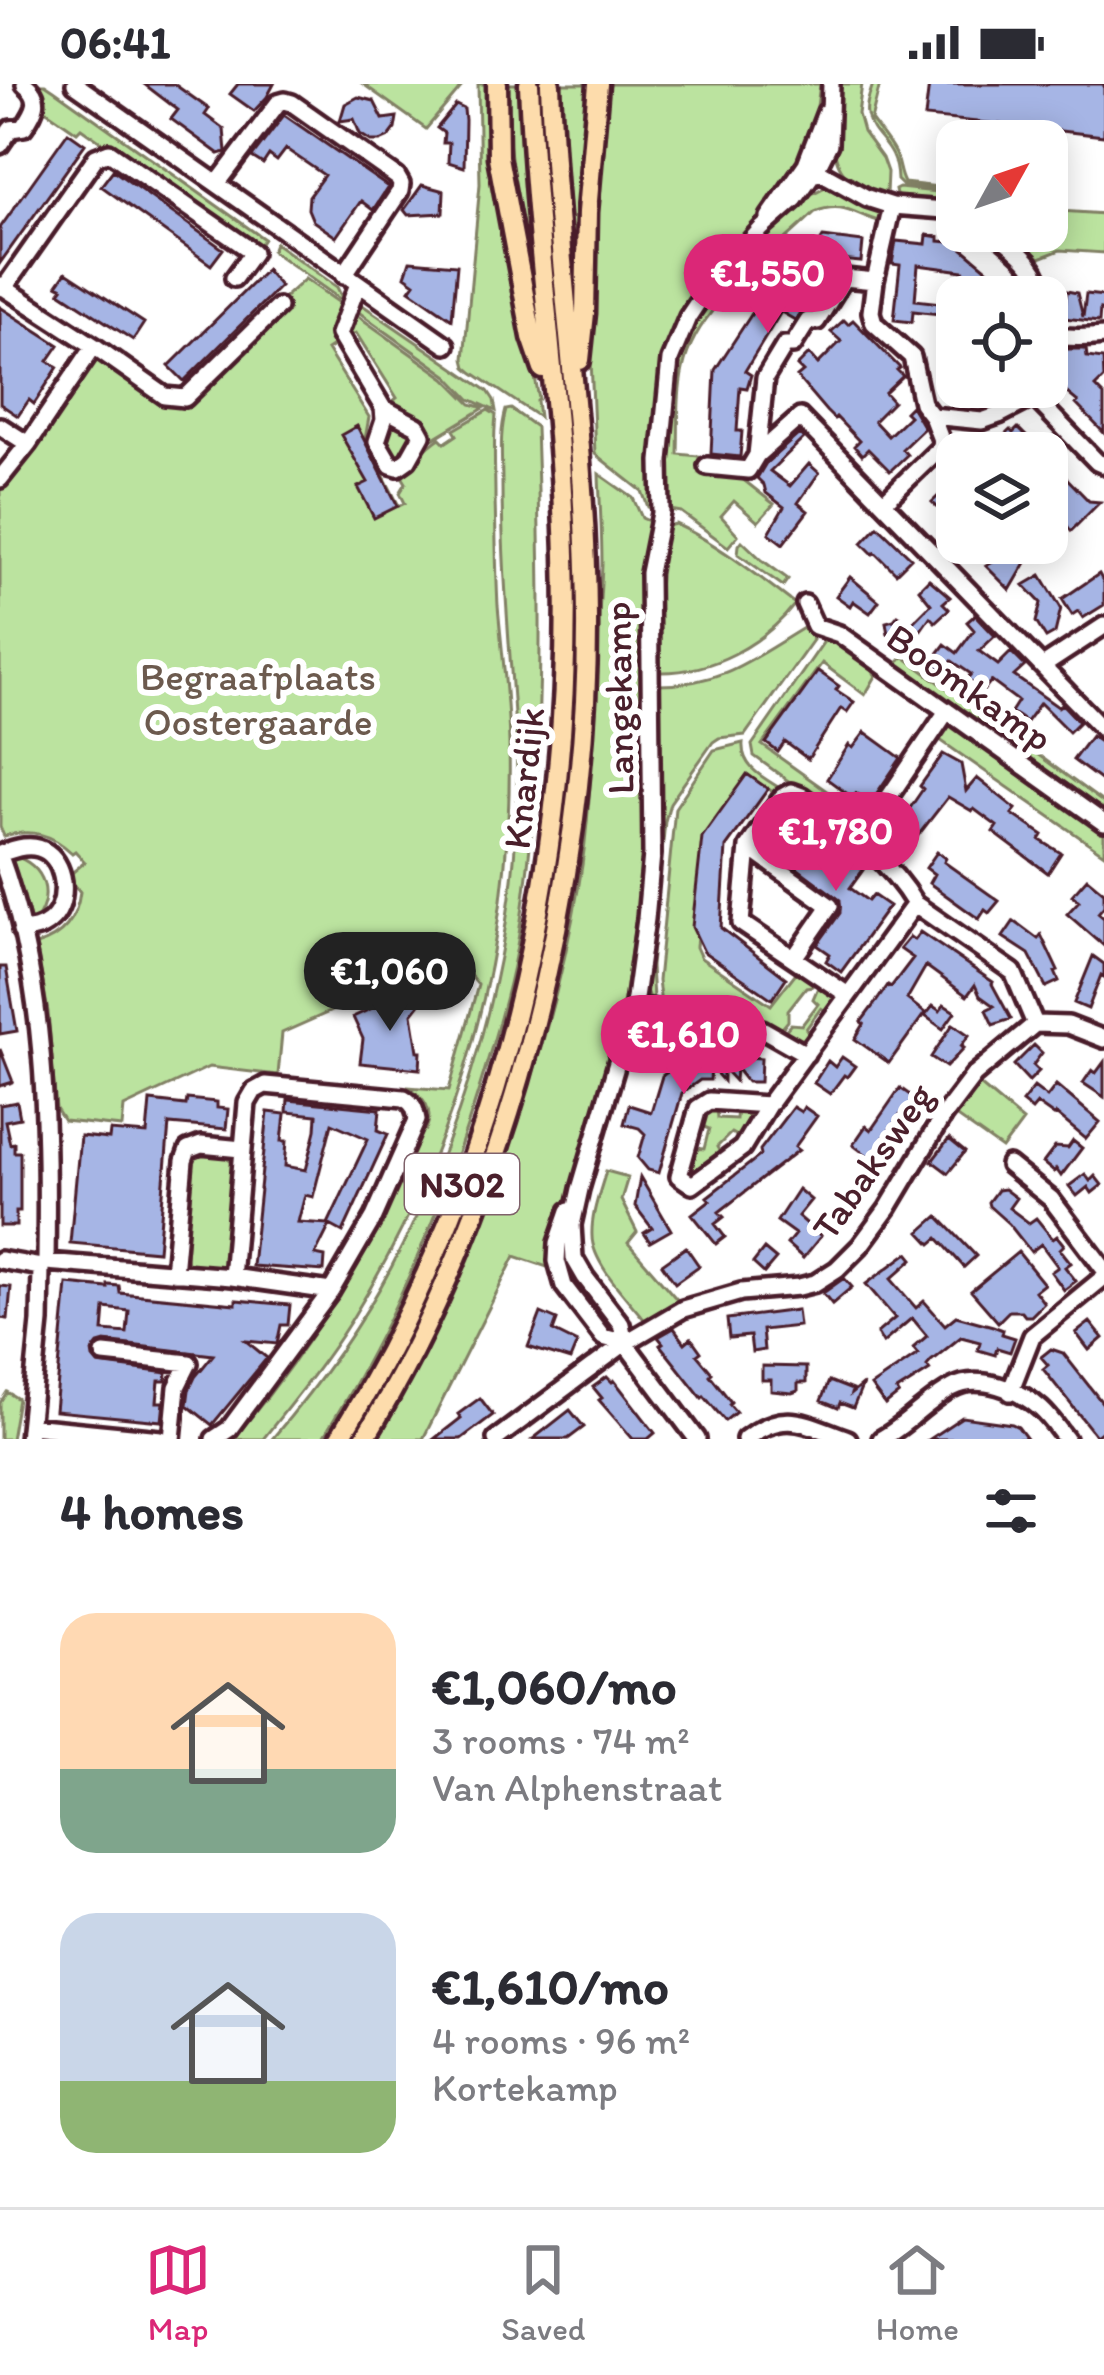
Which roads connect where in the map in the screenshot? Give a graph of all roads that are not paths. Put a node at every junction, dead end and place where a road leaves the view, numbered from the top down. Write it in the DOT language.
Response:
graph roads {
  1 [pos="25,84"];
  2 [pos="75,84"];
  3 [pos="497,84"];
  4 [pos="530,84"];
  5 [pos="550,84"];
  6 [pos="598,84"];
  7 [pos="831,84"];
  8 [pos="0,145"];
  9 [pos="812,166"];
  10 [pos="217,184"];
  11 [pos="892,206"];
  12 [pos="936,209"];
  13 [pos="1018,252"];
  14 [pos="1038,276"];
  15 [pos="234,278"];
  16 [pos="351,279"];
  17 [pos="874,281"];
  18 [pos="2,287"];
  19 [pos="278,307"];
  20 [pos="1104,336"];
  21 [pos="1068,339"];
  22 [pos="446,345"];
  23 [pos="94,346"];
  24 [pos="576,401"];
  25 [pos="554,402"];
  26 [pos="383,408"];
  27 [pos="1005,408"];
  28 [pos="1048,408"];
  29 [pos="932,416"];
  30 [pos="0,426"];
  31 [pos="28,444"];
  32 [pos="757,455"];
  33 [pos="1104,465"];
  34 [pos="706,466"];
  35 [pos="0,479"];
  36 [pos="884,502"];
  37 [pos="805,604"];
  38 [pos="1104,626"];
  39 [pos="1042,666"];
  40 [pos="947,711"];
  41 [pos="1104,730"];
  42 [pos="1104,823"];
  43 [pos="860,840"];
  44 [pos="748,847"];
  45 [pos="0,855"];
  46 [pos="915,904"];
  47 [pos="8,910"];
  48 [pos="22,932"];
  49 [pos="794,958"];
  50 [pos="848,995"];
  51 [pos="634,1005"];
  52 [pos="1035,1024"];
  53 [pos="1104,1039"];
  54 [pos="806,1054"];
  55 [pos="768,1106"];
  56 [pos="242,1149"];
  57 [pos="1009,1166"];
  58 [pos="0,1260"];
  59 [pos="44,1264"];
  60 [pos="174,1273"];
  61 [pos="1104,1273"];
  62 [pos="232,1277"];
  63 [pos="331,1291"];
  64 [pos="625,1343"];
  65 [pos="104,1354"];
  66 [pos="1010,1392"];
  67 [pos="29,1432"];
  68 [pos="161,1439"];
  69 [pos="172,1439"];
  70 [pos="214,1439"];
  71 [pos="339,1439"];
  72 [pos="364,1439"];
  73 [pos="496,1439"];
  74 [pos="697,1439"];
  75 [pos="746,1439"];
  76 [pos="848,1439"];
  77 [pos="881,1439"];
  78 [pos="1066,1439"];
  1 -- 8 [label="street"];
  2 -- 10 [label="street"];
  3 -- 25 [label="main road"];
  4 -- 25 [label="main road, Knardijk / N302"];
  5 -- 24 [label="main road, Knardijk / N302"];
  6 -- 24 [label="main road"];
  7 -- 9 [label="street, Langekamp"];
  9 -- 11 [label="street"];
  9 -- 51 [label="street, Langekamp"];
  10 -- 16 [label="street"];
  10 -- 16 [label="street"];
  11 -- 12 [label="street"];
  11 -- 17 [label="street"];
  13 -- 14 [label="street"];
  15 -- 18 [label="street"];
  16 -- 22 [label="street"];
  16 -- 26 [label="street"];
  17 -- 29 [label="street"];
  17 -- 32 [label="street"];
  18 -- 23 [label="street"];
  19 -- 23 [label="street"];
  20 -- 21 [label="street"];
  23 -- 31 [label="street"];
  24 -- 72 [label="main road, Knardijk / N302"];
  25 -- 71 [label="main road, Knardijk / N302"];
  27 -- 29 [label="street"];
  28 -- 33 [label="street"];
  29 -- 36 [label="street"];
  30 -- 31 [label="street"];
  31 -- 35 [label="street"];
  32 -- 34 [label="street"];
  32 -- 36 [label="street"];
  36 -- 39 [label="street"];
  37 -- 40 [label="street, Boomkamp"];
  38 -- 39 [label="street"];
  39 -- 41 [label="street"];
  40 -- 42 [label="street, Boomkamp"];
  40 -- 43 [label="street"];
  43 -- 44 [label="street"];
  43 -- 46 [label="street"];
  44 -- 49 [label="street"];
  44 -- 49 [label="street"];
  45 -- 47 [label="street"];
  45 -- 48 [label="street"];
  46 -- 50 [label="street"];
  46 -- 52 [label="street"];
  47 -- 48 [label="street"];
  48 -- 59 [label="street"];
  49 -- 50 [label="street"];
  50 -- 54 [label="street"];
  51 -- 54 [label="street"];
  51 -- 64 [label="street, Langekamp"];
  52 -- 53 [label="street"];
  52 -- 64 [label="street, Tabaksweg"];
  54 -- 55 [label="street"];
  55 -- 55 [label="street"];
  56 -- 60 [label="street"];
  56 -- 62 [label="street"];
  56 -- 63 [label="street"];
  57 -- 61 [label="street"];
  58 -- 59 [label="street"];
  59 -- 60 [label="street"];
  59 -- 67 [label="street"];
  60 -- 62 [label="street"];
  61 -- 66 [label="street"];
  62 -- 63 [label="street"];
  63 -- 70 [label="street"];
  64 -- 73 [label="street, Tabaksweg"];
  64 -- 74 [label="street, Langekamp"];
  65 -- 69 [label="street"];
  66 -- 77 [label="street"];
  66 -- 78 [label="street"];
  67 -- 68 [label="street"];
  75 -- 76 [label="street"];
}
